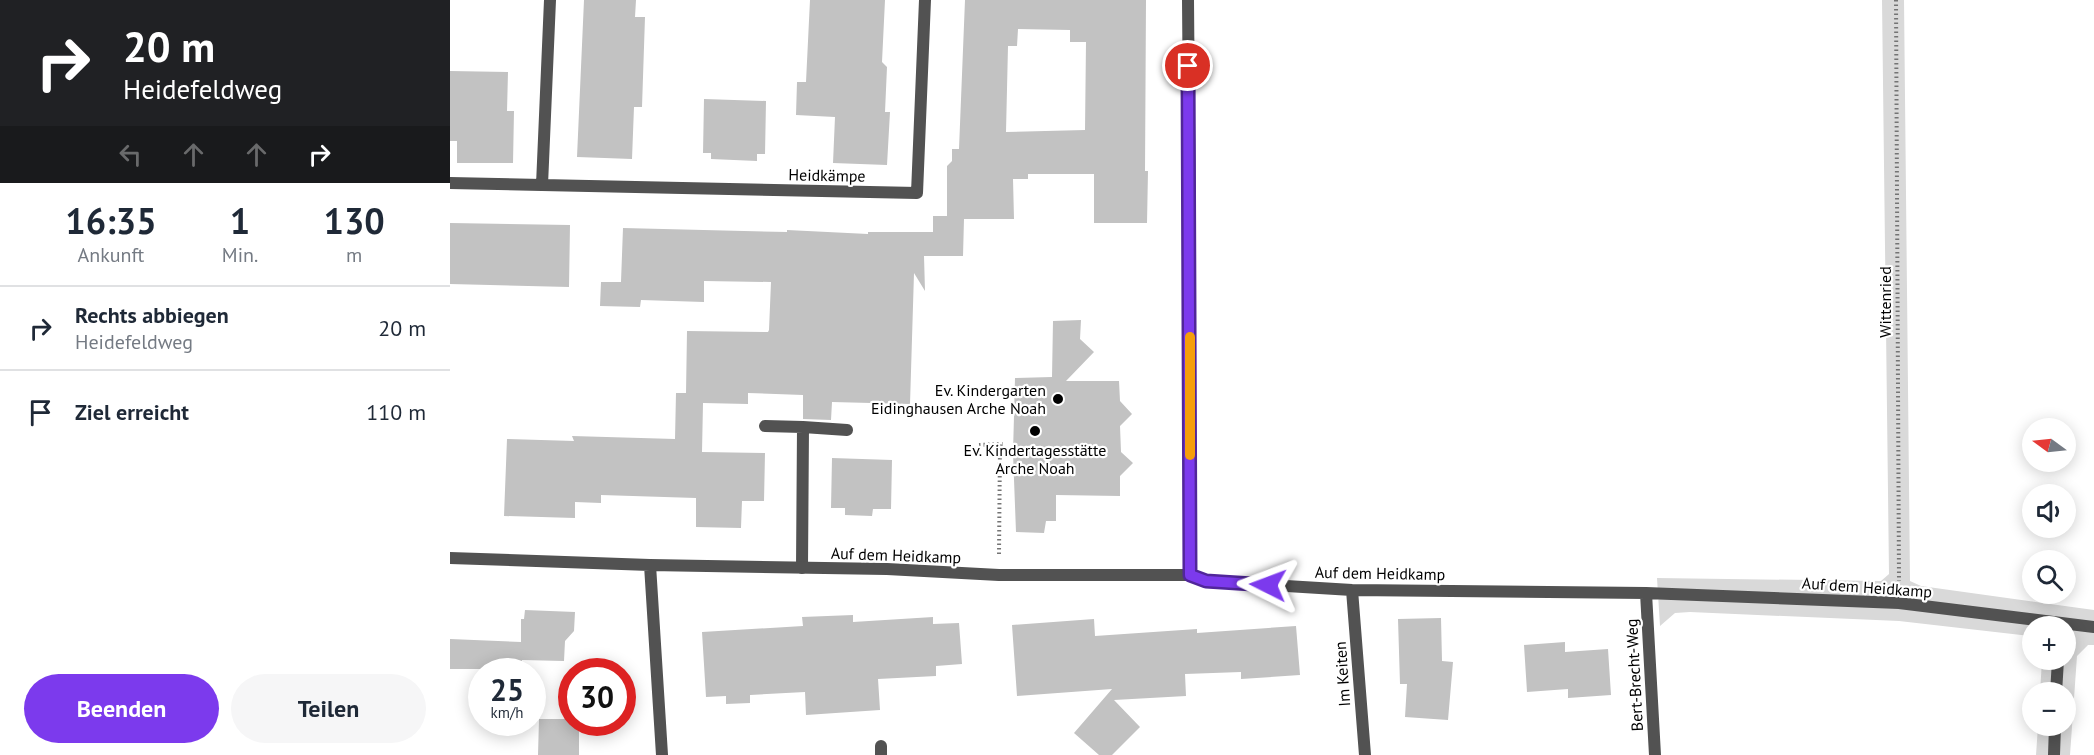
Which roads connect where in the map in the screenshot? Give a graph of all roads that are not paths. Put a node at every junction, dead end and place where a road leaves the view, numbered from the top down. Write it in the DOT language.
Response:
graph roads {
  1 [pos="550,0"];
  2 [pos="925,0"];
  3 [pos="1188,0"];
  4 [pos="450,183"];
  5 [pos="542,186"];
  6 [pos="765,426"];
  7 [pos="803,427"];
  8 [pos="847,430"];
  9 [pos="450,558"];
  10 [pos="650,565"];
  11 [pos="802,568"];
  12 [pos="1190,575"];
  13 [pos="1352,590"];
  14 [pos="1646,593"];
  15 [pos="2022,619"];
  16 [pos="2076,625"];
  17 [pos="2094,627"];
  18 [pos="2055,736"];
  19 [pos="662,755"];
  20 [pos="1365,755"];
  21 [pos="1655,755"];
  22 [pos="2054,755"];
  1 -- 5 [label="street"];
  2 -- 5 [label="street, Heidkämpe"];
  3 -- 12 [label="street"];
  4 -- 5 [label="street, Heidkämpe"];
  6 -- 7 [label="street"];
  7 -- 8 [label="street"];
  7 -- 11 [label="street"];
  9 -- 10 [label="street, Auf dem Heidkamp"];
  10 -- 11 [label="street, Auf dem Heidkamp"];
  10 -- 19 [label="street"];
  11 -- 12 [label="street, Auf dem Heidkamp"];
  12 -- 13 [label="street, Auf dem Heidkamp"];
  13 -- 14 [label="street, Auf dem Heidkamp"];
  13 -- 20 [label="street, Im Keiten"];
  14 -- 15 [label="street, Auf dem Heidkamp"];
  14 -- 21 [label="street, Bert-Brecht-Weg"];
  16 -- 17 [label="street, Auf dem Heidkamp"];
  18 -- 22 [label="street"];
}
